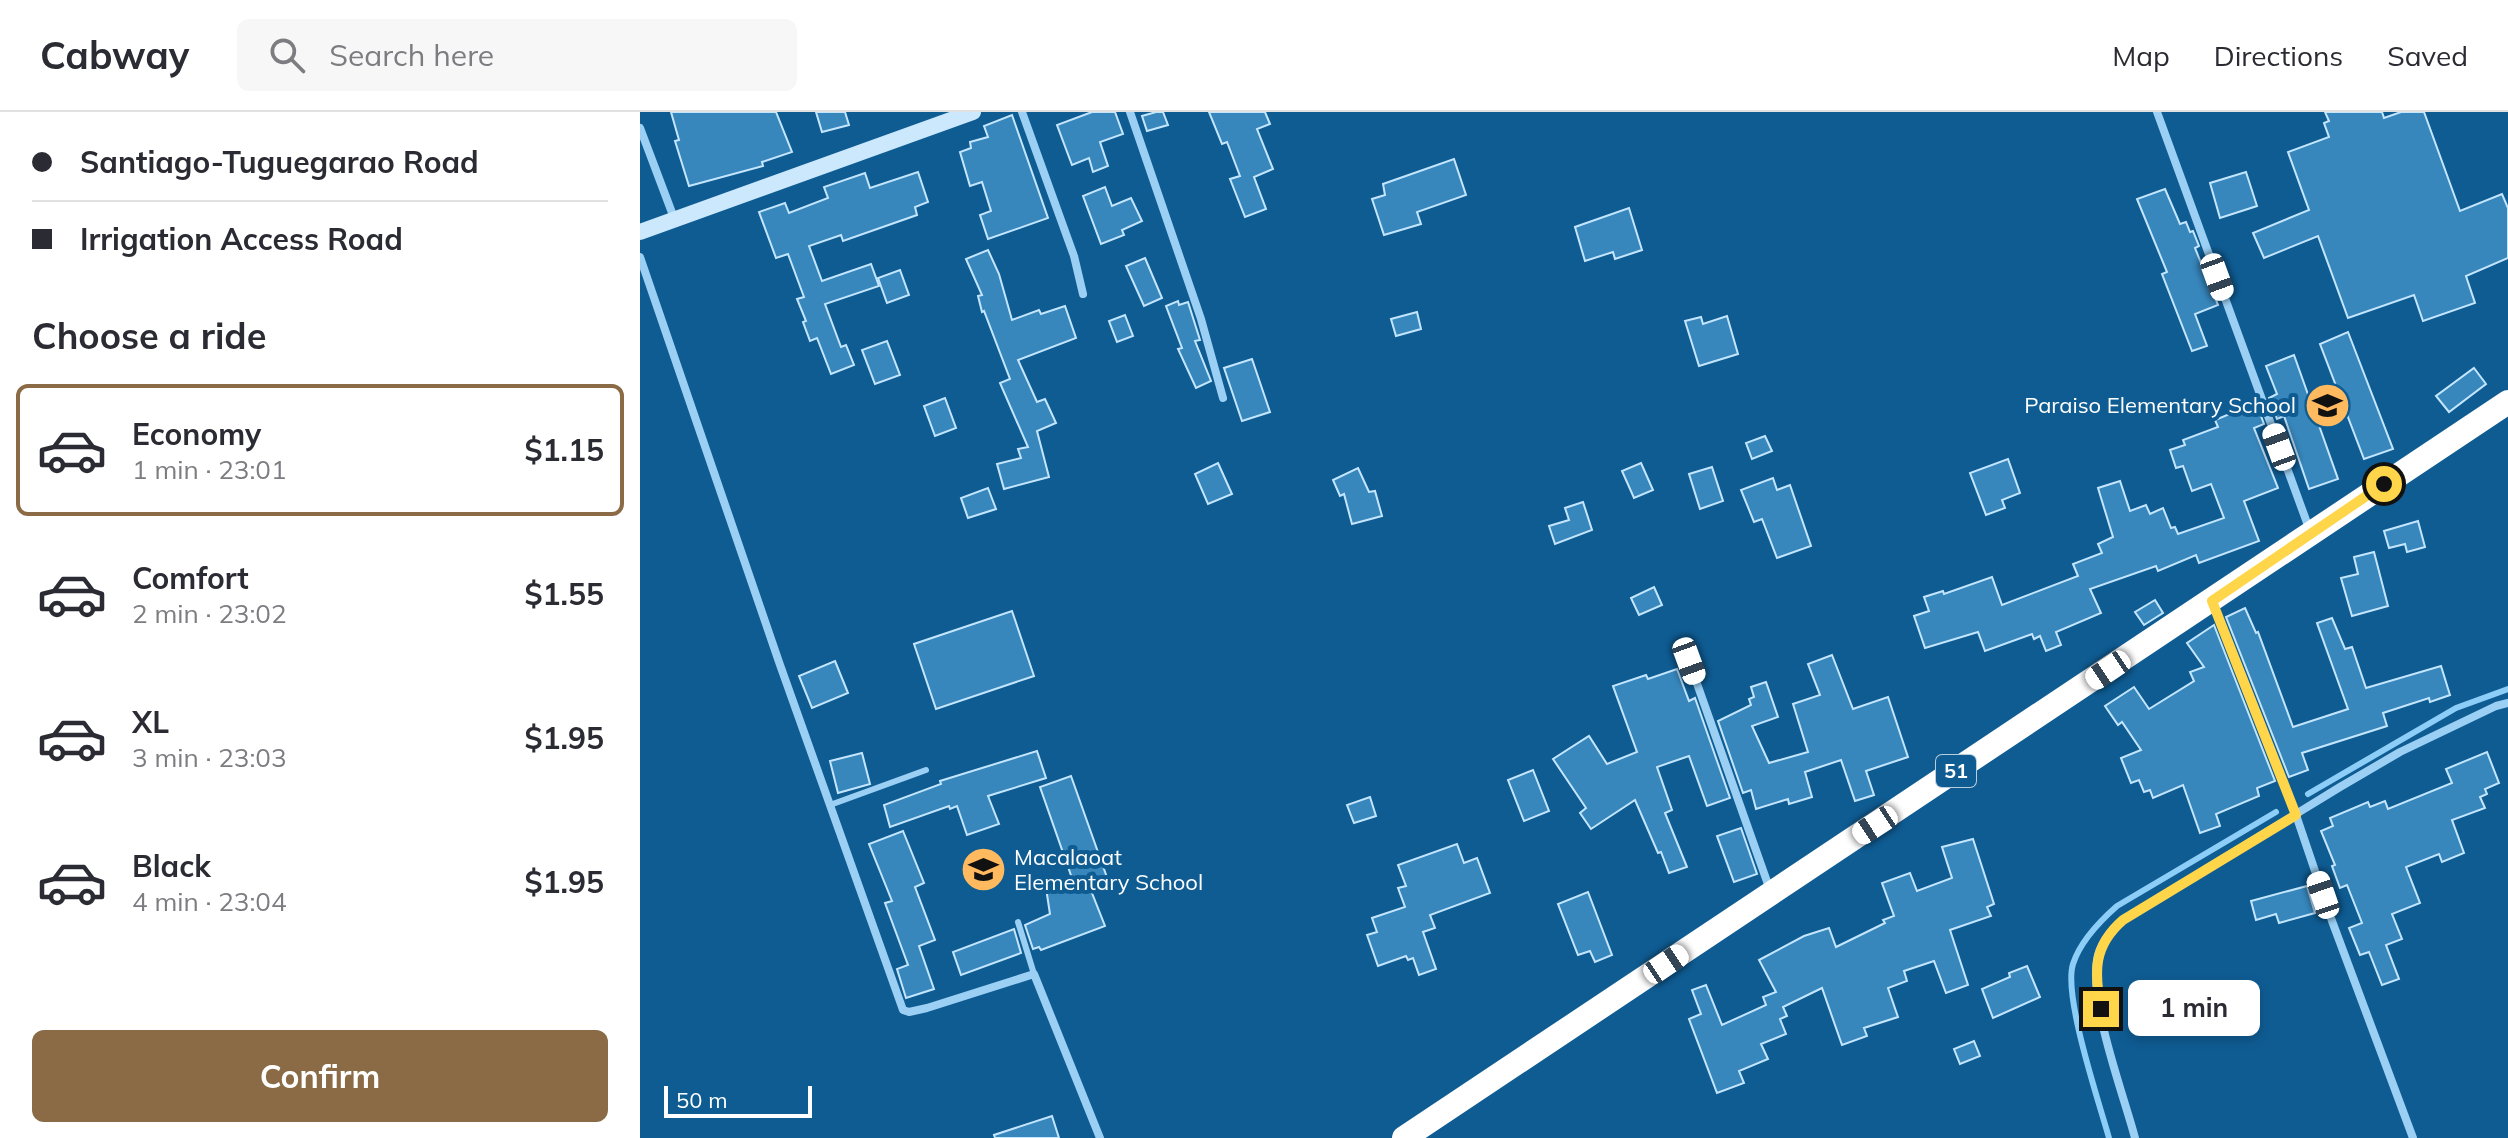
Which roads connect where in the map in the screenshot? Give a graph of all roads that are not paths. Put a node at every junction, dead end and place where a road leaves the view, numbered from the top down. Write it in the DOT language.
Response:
graph roads {
  1 [pos="973,112"];
  2 [pos="1022,112"];
  3 [pos="1130,112"];
  4 [pos="2157,112"];
  5 [pos="640,128"];
  6 [pos="674,218"];
  7 [pos="640,232"];
  8 [pos="640,257"];
  9 [pos="1083,294"];
  10 [pos="1223,398"];
  11 [pos="2508,402"];
  12 [pos="2310,532"];
  13 [pos="2212,601"];
  14 [pos="1689,661"];
  15 [pos="2508,703"];
  16 [pos="926,770"];
  17 [pos="830,805"];
  18 [pos="2296,815"];
  19 [pos="1771,894"];
  20 [pos="1018,922"];
  21 [pos="1034,974"];
  22 [pos="1100,1138"];
  23 [pos="1404,1138"];
  24 [pos="2135,1138"];
  25 [pos="2413,1138"];
  1 -- 6 [label="street"];
  2 -- 9 [label="street"];
  3 -- 10 [label="street"];
  4 -- 12 [label="street"];
  5 -- 6 [label="street"];
  6 -- 7 [label="street"];
  8 -- 17 [label="street"];
  11 -- 12 [label="highway, 51"];
  12 -- 13 [label="highway, 51"];
  13 -- 18 [label="street"];
  13 -- 19 [label="highway, 51"];
  14 -- 19 [label="street"];
  15 -- 18 [label="street"];
  16 -- 17 [label="lane"];
  17 -- 21 [label="street"];
  18 -- 24 [label="street"];
  18 -- 25 [label="street"];
  19 -- 23 [label="highway, 51"];
  20 -- 21 [label="lane"];
  21 -- 22 [label="street"];
}
